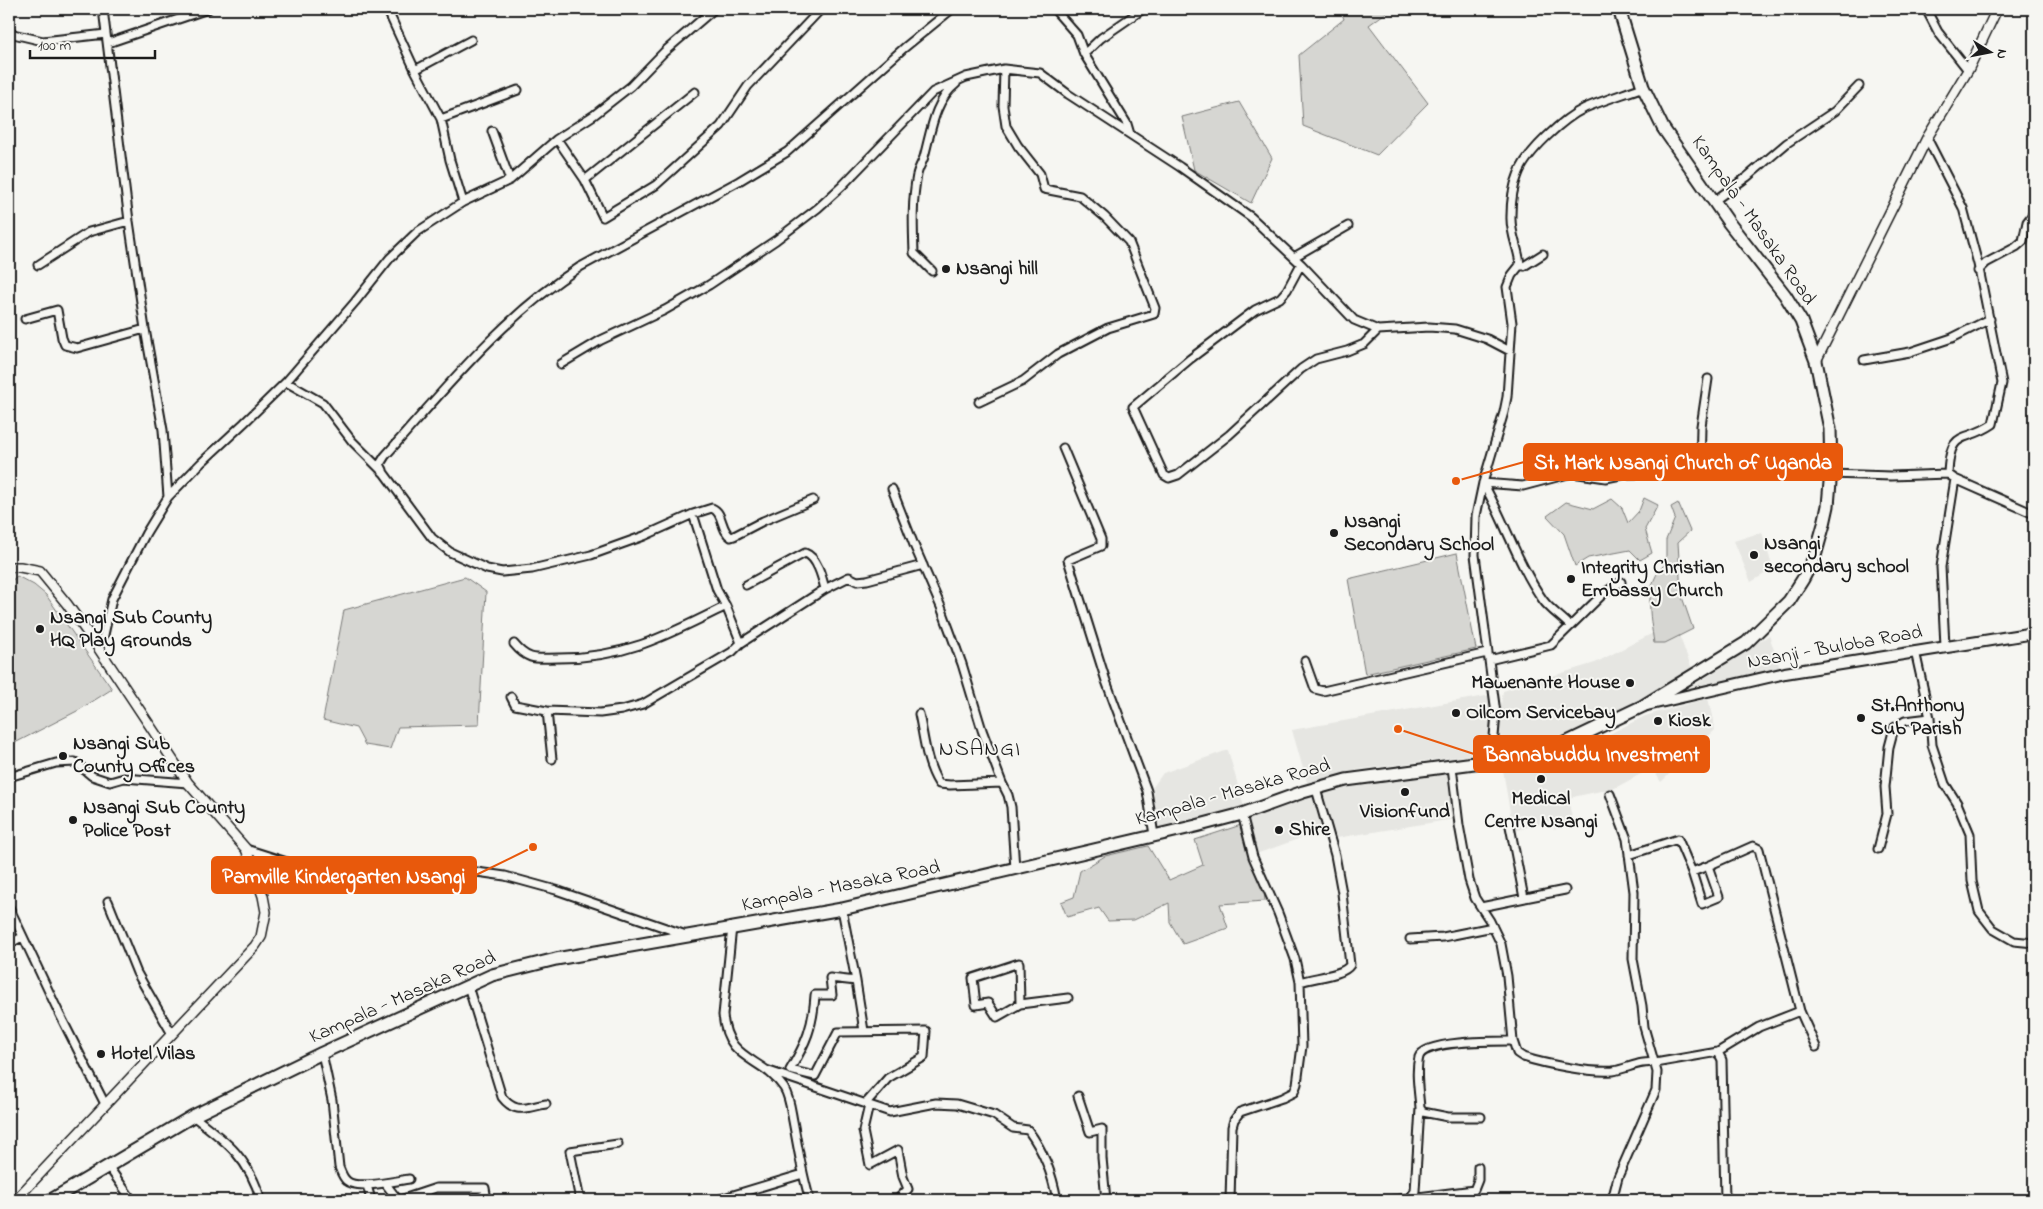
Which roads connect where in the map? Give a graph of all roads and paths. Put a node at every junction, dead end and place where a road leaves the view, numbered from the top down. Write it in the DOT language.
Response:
graph roads {
  1 [pos="103,9"];
  2 [pos="208,9"];
  3 [pos="387,9"];
  4 [pos="714,9"];
  5 [pos="820,9"];
  6 [pos="952,9"];
  7 [pos="1054,9"];
  8 [pos="1143,9"];
  9 [pos="1619,9"];
  10 [pos="1926,9"];
  11 [pos="1997,9"];
  12 [pos="9,33"];
  13 [pos="106,34"];
  14 [pos="471,40"];
  15 [pos="108,43"];
  16 [pos="1084,54"];
  17 [pos="1004,69"];
  18 [pos="414,70"];
  19 [pos="1968,70"];
  20 [pos="966,77"];
  21 [pos="1860,86"];
  22 [pos="1643,87"];
  23 [pos="518,90"];
  24 [pos="695,92"];
  25 [pos="441,120"];
  26 [pos="492,131"];
  27 [pos="1130,134"];
  28 [pos="1927,138"];
  29 [pos="557,139"];
  30 [pos="510,180"];
  31 [pos="585,180"];
  32 [pos="1714,201"];
  33 [pos="463,202"];
  34 [pos="2034,213"];
  35 [pos="129,221"];
  36 [pos="1348,226"];
  37 [pos="1543,254"];
  38 [pos="1294,257"];
  39 [pos="1300,264"];
  40 [pos="1520,265"];
  41 [pos="38,266"];
  42 [pos="932,271"];
  43 [pos="1978,271"];
  44 [pos="25,319"];
  45 [pos="1990,319"];
  46 [pos="145,329"];
  47 [pos="1378,330"];
  48 [pos="1510,351"];
  49 [pos="1864,360"];
  50 [pos="1816,362"];
  51 [pos="560,364"];
  52 [pos="1708,379"];
  53 [pos="286,382"];
  54 [pos="979,402"];
  55 [pos="1063,448"];
  56 [pos="1831,472"];
  57 [pos="384,473"];
  58 [pos="1700,473"];
  59 [pos="1948,474"];
  60 [pos="1955,479"];
  61 [pos="1483,483"];
  62 [pos="892,489"];
  63 [pos="168,497"];
  64 [pos="813,500"];
  65 [pos="693,514"];
  66 [pos="2034,514"];
  67 [pos="923,565"];
  68 [pos="9,567"];
  69 [pos="1621,582"];
  70 [pos="746,585"];
  71 [pos="825,589"];
  72 [pos="726,606"];
  73 [pos="1570,626"];
  74 [pos="2034,633"];
  75 [pos="741,643"];
  76 [pos="514,644"];
  77 [pos="97,646"];
  78 [pos="1945,646"];
  79 [pos="1916,651"];
  80 [pos="1488,657"];
  81 [pos="1306,661"];
  82 [pos="511,697"];
  83 [pos="1644,706"];
  84 [pos="547,711"];
  85 [pos="919,714"];
  86 [pos="1930,718"];
  87 [pos="552,759"];
  88 [pos="1492,760"];
  89 [pos="1452,766"];
  90 [pos="9,777"];
  91 [pos="188,783"];
  92 [pos="1002,783"];
  93 [pos="1316,789"];
  94 [pos="1610,794"];
  95 [pos="1242,814"];
  96 [pos="1509,821"];
  97 [pos="1154,835"];
  98 [pos="246,849"];
  99 [pos="1878,849"];
  100 [pos="1629,855"];
  101 [pos="1708,866"];
  102 [pos="1015,869"];
  103 [pos="1692,872"];
  104 [pos="1565,890"];
  105 [pos="1524,898"];
  106 [pos="108,901"];
  107 [pos="9,906"];
  108 [pos="1481,907"];
  109 [pos="842,909"];
  110 [pos="732,927"];
  111 [pos="1493,927"];
  112 [pos="686,935"];
  113 [pos="22,937"];
  114 [pos="1410,939"];
  115 [pos="2034,943"];
  116 [pos="9,944"];
  117 [pos="856,981"];
  118 [pos="1300,982"];
  119 [pos="468,986"];
  120 [pos="1068,998"];
  121 [pos="1020,1004"];
  122 [pos="1800,1011"];
  123 [pos="864,1031"];
  124 [pos="172,1034"];
  125 [pos="1513,1042"];
  126 [pos="1816,1047"];
  127 [pos="1718,1052"];
  128 [pos="322,1053"];
  129 [pos="1655,1062"];
  130 [pos="766,1070"];
  131 [pos="1078,1096"];
  132 [pos="105,1104"];
  133 [pos="546,1104"];
  134 [pos="868,1104"];
  135 [pos="1420,1108"];
  136 [pos="192,1116"];
  137 [pos="1481,1117"];
  138 [pos="618,1144"];
  139 [pos="108,1166"];
  140 [pos="1478,1167"];
  141 [pos="804,1174"];
  142 [pos="409,1180"];
  143 [pos="385,1182"];
  144 [pos="367,1185"];
  145 [pos="1410,1198"];
  146 [pos="17,1200"];
  147 [pos="51,1200"];
  148 [pos="132,1200"];
  149 [pos="261,1200"];
  150 [pos="371,1200"];
  151 [pos="399,1200"];
  152 [pos="473,1200"];
  153 [pos="580,1200"];
  154 [pos="718,1200"];
  155 [pos="810,1200"];
  156 [pos="897,1200"];
  157 [pos="1056,1200"];
  158 [pos="1106,1200"];
  159 [pos="1230,1200"];
  160 [pos="1393,1200"];
  161 [pos="1612,1200"];
  162 [pos="1724,1200"];
  1 -- 13 [label="street"];
  2 -- 15 [label="street"];
  3 -- 18 [label="street"];
  4 -- 29 [label="street"];
  5 -- 31 [label="street"];
  6 -- 57 [label="street"];
  7 -- 16 [label="street"];
  8 -- 16 [label="street"];
  9 -- 22 [label="main road, Kampala - Masaka Road"];
  10 -- 19 [label="street"];
  11 -- 19 [label="street"];
  12 -- 13 [label="street"];
  13 -- 15 [label="street"];
  14 -- 18 [label="street"];
  15 -- 35 [label="street"];
  16 -- 27 [label="street"];
  17 -- 20 [label="street"];
  17 -- 27 [label="street"];
  17 -- 54 [label="street"];
  18 -- 25 [label="street"];
  19 -- 28 [label="street"];
  20 -- 42 [label="street"];
  20 -- 51 [label="street"];
  21 -- 32 [label="street"];
  22 -- 32 [label="main road, Kampala - Masaka Road"];
  22 -- 40 [label="street"];
  23 -- 25 [label="street"];
  24 -- 31 [label="street"];
  25 -- 33 [label="street"];
  26 -- 30 [label="street"];
  27 -- 38 [label="street"];
  28 -- 43 [label="street"];
  28 -- 50 [label="street"];
  29 -- 30 [label="street"];
  29 -- 31 [label="street"];
  30 -- 33 [label="street"];
  32 -- 50 [label="main road, Kampala - Masaka Road"];
  33 -- 53 [label="street"];
  34 -- 43 [label="street"];
  35 -- 41 [label="street"];
  35 -- 46 [label="street"];
  36 -- 38 [label="street"];
  37 -- 40 [label="street"];
  38 -- 39 [label="street"];
  39 -- 47 [label="street"];
  39 -- 47 [label="street"];
  40 -- 48 [label="street"];
  43 -- 45 [label="street"];
  44 -- 46 [label="street"];
  45 -- 49 [label="street"];
  45 -- 59 [label="street"];
  46 -- 63 [label="street"];
  47 -- 48 [label="street"];
  48 -- 61 [label="street"];
  50 -- 56 [label="main road, Kampala - Masaka Road"];
  52 -- 58 [label="street"];
  53 -- 57 [label="street"];
  53 -- 63 [label="street"];
  55 -- 97 [label="street"];
  56 -- 58 [label="street"];
  56 -- 59 [label="street"];
  56 -- 83 [label="main road, Kampala - Masaka Road"];
  57 -- 65 [label="street"];
  58 -- 61 [label="street"];
  59 -- 60 [label="street"];
  60 -- 66 [label="street"];
  60 -- 78 [label="street"];
  61 -- 73 [label="street"];
  61 -- 80 [label="street"];
  62 -- 67 [label="street"];
  63 -- 77 [label="street"];
  64 -- 65 [label="street"];
  65 -- 72 [label="street"];
  67 -- 71 [label="street"];
  67 -- 92 [label="street"];
  68 -- 77 [label="street"];
  69 -- 73 [label="street"];
  70 -- 71 [label="street"];
  71 -- 75 [label="street"];
  72 -- 75 [label="street"];
  72 -- 76 [label="street"];
  73 -- 80 [label="street"];
  74 -- 78 [label="main road, Nsanji - Buloba Road"];
  75 -- 84 [label="street"];
  77 -- 91 [label="street"];
  78 -- 79 [label="main road, Nsanji - Buloba Road"];
  79 -- 83 [label="main road, Nsanji - Buloba Road"];
  79 -- 86 [label="street"];
  80 -- 81 [label="street"];
  80 -- 88 [label="street"];
  82 -- 84 [label="street"];
  83 -- 88 [label="main road, Kampala - Masaka Road"];
  84 -- 87 [label="street"];
  85 -- 92 [label="street"];
  86 -- 99 [label="street"];
  86 -- 115 [label="street"];
  88 -- 89 [label="main road, Kampala - Masaka Road"];
  89 -- 93 [label="main road, Kampala - Masaka Road"];
  89 -- 108 [label="street"];
  90 -- 91 [label="street"];
  91 -- 98 [label="street"];
  92 -- 102 [label="street"];
  93 -- 95 [label="main road, Kampala - Masaka Road"];
  93 -- 118 [label="street"];
  94 -- 100 [label="street"];
  95 -- 97 [label="main road, Kampala - Masaka Road"];
  95 -- 118 [label="street"];
  96 -- 105 [label="street"];
  97 -- 102 [label="main road, Kampala - Masaka Road"];
  98 -- 112 [label="street"];
  98 -- 124 [label="street"];
  100 -- 103 [label="street"];
  100 -- 129 [label="street"];
  101 -- 103 [label="street"];
  101 -- 103 [label="street"];
  101 -- 122 [label="street"];
  102 -- 109 [label="main road, Kampala - Masaka Road"];
  104 -- 105 [label="street"];
  105 -- 108 [label="street"];
  106 -- 124 [label="street"];
  107 -- 113 [label="street"];
  108 -- 111 [label="street"];
  109 -- 110 [label="main road, Kampala - Masaka Road"];
  109 -- 117 [label="street"];
  110 -- 112 [label="main road, Kampala - Masaka Road"];
  110 -- 130 [label="street"];
  111 -- 114 [label="street"];
  111 -- 125 [label="street"];
  112 -- 119 [label="main road, Kampala - Masaka Road"];
  113 -- 116 [label="street"];
  113 -- 132 [label="street"];
  117 -- 123 [label="street"];
  117 -- 123 [label="street"];
  118 -- 159 [label="street"];
  119 -- 128 [label="main road, Kampala - Masaka Road"];
  119 -- 133 [label="street"];
  120 -- 121 [label="street"];
  121 -- 121 [label="street"];
  122 -- 126 [label="street"];
  122 -- 127 [label="street"];
  123 -- 134 [label="street"];
  124 -- 132 [label="street"];
  125 -- 129 [label="street"];
  125 -- 135 [label="street"];
  127 -- 129 [label="street"];
  127 -- 162 [label="street"];
  128 -- 136 [label="main road, Kampala - Masaka Road"];
  128 -- 144 [label="street"];
  129 -- 161 [label="street"];
  130 -- 134 [label="street"];
  130 -- 141 [label="street"];
  131 -- 158 [label="street"];
  132 -- 146 [label="street"];
  134 -- 156 [label="street"];
  134 -- 157 [label="street"];
  135 -- 137 [label="street"];
  135 -- 145 [label="street"];
  136 -- 139 [label="main road, Kampala - Masaka Road"];
  136 -- 149 [label="street"];
  138 -- 153 [label="street"];
  139 -- 147 [label="main road, Kampala - Masaka Road"];
  139 -- 148 [label="street"];
  140 -- 145 [label="street"];
  141 -- 154 [label="street"];
  141 -- 155 [label="street"];
  142 -- 143 [label="street"];
  143 -- 144 [label="street"];
  143 -- 151 [label="street"];
  144 -- 150 [label="street"];
  145 -- 160 [label="street"];
  151 -- 152 [label="street"];
}
